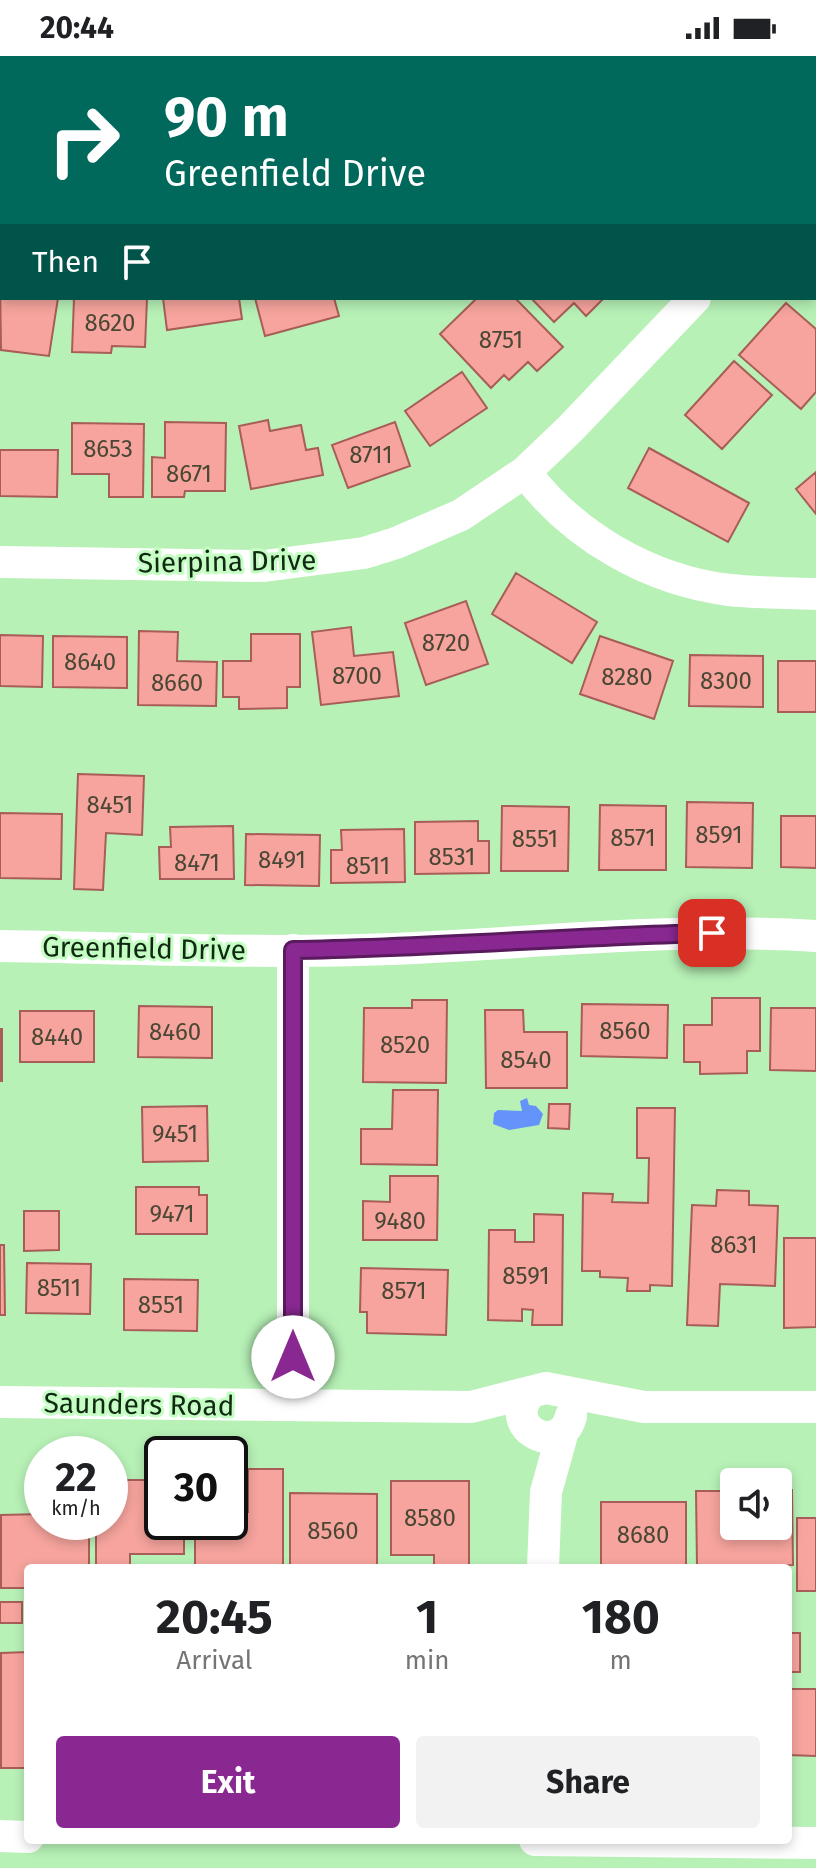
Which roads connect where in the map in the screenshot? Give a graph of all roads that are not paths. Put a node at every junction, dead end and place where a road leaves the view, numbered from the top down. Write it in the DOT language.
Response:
graph roads {
  1 [pos="693,300"];
  2 [pos="525,472"];
  3 [pos="0,562"];
  4 [pos="816,594"];
  5 [pos="816,936"];
  6 [pos="0,946"];
  7 [pos="293,950"];
  8 [pos="542,1391"];
  9 [pos="0,1402"];
  10 [pos="293,1405"];
  11 [pos="471,1407"];
  12 [pos="644,1407"];
  13 [pos="816,1407"];
  14 [pos="527,1428"];
  15 [pos="565,1429"];
  16 [pos="546,1492"];
  17 [pos="543,1564"];
  18 [pos="0,1836"];
  19 [pos="24,1837"];
  20 [pos="792,1843"];
  21 [pos="816,1843"];
  1 -- 2 [label="street, Sierpina Drive"];
  2 -- 3 [label="street, Sierpina Drive"];
  2 -- 4 [label="street"];
  5 -- 7 [label="street, Greenfield Drive"];
  6 -- 7 [label="street, Greenfield Drive"];
  7 -- 10 [label="street"];
  8 -- 11 [label="street, Saunders Road"];
  8 -- 12 [label="street, Saunders Road"];
  8 -- 14 [label="street"];
  8 -- 15 [label="street"];
  9 -- 10 [label="street, Saunders Road"];
  10 -- 11 [label="street, Saunders Road"];
  11 -- 14 [label="street, Saunders Road"];
  12 -- 13 [label="street, Saunders Road"];
  12 -- 15 [label="street, Saunders Road"];
  14 -- 15 [label="street"];
  14 -- 16 [label="street"];
  15 -- 16 [label="street"];
  16 -- 17 [label="street"];
  18 -- 19 [label="street"];
  20 -- 21 [label="street"];
}
